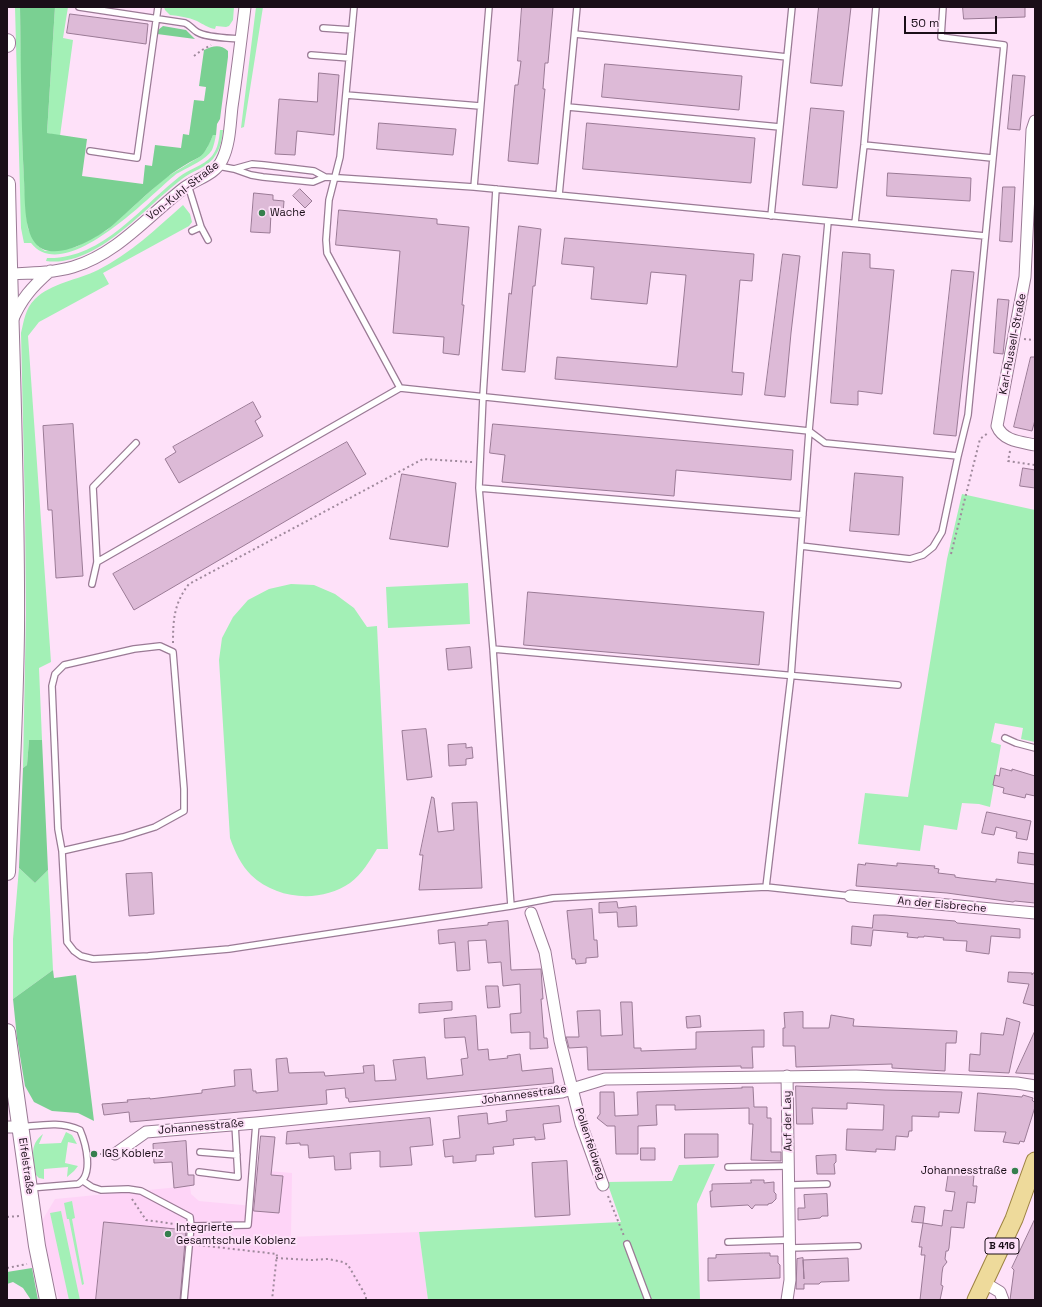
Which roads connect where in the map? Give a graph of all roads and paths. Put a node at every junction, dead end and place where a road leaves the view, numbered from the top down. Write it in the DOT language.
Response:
graph roads {
  1 [pos="79,7"];
  2 [pos="158,7"];
  3 [pos="245,7"];
  4 [pos="354,7"];
  5 [pos="489,7"];
  6 [pos="577,7"];
  7 [pos="792,7"];
  8 [pos="876,7"];
  9 [pos="943,7"];
  10 [pos="156,17"];
  11 [pos="323,28"];
  12 [pos="352,30"];
  13 [pos="575,34"];
  14 [pos="241,39"];
  15 [pos="217,44"];
  16 [pos="311,55"];
  17 [pos="194,56"];
  18 [pos="787,57"];
  19 [pos="349,58"];
  20 [pos="346,95"];
  21 [pos="480,106"];
  22 [pos="568,107"];
  23 [pos="1035,121"];
  24 [pos="780,127"];
  25 [pos="864,145"];
  26 [pos="90,151"];
  27 [pos="992,158"];
  28 [pos="218,166"];
  29 [pos="234,169"];
  30 [pos="325,177"];
  31 [pos="334,178"];
  32 [pos="7,184"];
  33 [pos="188,185"];
  34 [pos="474,187"];
  35 [pos="496,189"];
  36 [pos="559,195"];
  37 [pos="771,216"];
  38 [pos="828,222"];
  39 [pos="855,223"];
  40 [pos="201,227"];
  41 [pos="192,231"];
  42 [pos="985,236"];
  43 [pos="208,240"];
  44 [pos="50,271"];
  45 [pos="8,274"];
  46 [pos="12,321"];
  47 [pos="1035,337"];
  48 [pos="1032,340"];
  49 [pos="400,388"];
  50 [pos="483,396"];
  51 [pos="997,426"];
  52 [pos="810,431"];
  53 [pos="1012,440"];
  54 [pos="136,443"];
  55 [pos="1035,445"];
  56 [pos="958,456"];
  57 [pos="480,462"];
  58 [pos="1035,465"];
  59 [pos="479,488"];
  60 [pos="803,516"];
  61 [pos="801,546"];
  62 [pos="951,554"];
  63 [pos="97,562"];
  64 [pos="92,584"];
  65 [pos="493,649"];
  66 [pos="173,652"];
  67 [pos="791,676"];
  68 [pos="898,685"];
  69 [pos="1005,738"];
  70 [pos="1035,748"];
  71 [pos="62,851"];
  72 [pos="7,872"];
  73 [pos="766,887"];
  74 [pos="850,896"];
  75 [pos="511,906"];
  76 [pos="1035,913"];
  77 [pos="531,914"];
  78 [pos="7,1032"];
  79 [pos="788,1076"];
  80 [pos="1035,1086"];
  81 [pos="573,1088"];
  82 [pos="256,1123"];
  83 [pos="235,1124"];
  84 [pos="14,1127"];
  85 [pos="200,1152"];
  86 [pos="115,1154"];
  87 [pos="237,1155"];
  88 [pos="1035,1161"];
  89 [pos="788,1166"];
  90 [pos="728,1167"];
  91 [pos="199,1172"];
  92 [pos="83,1181"];
  93 [pos="827,1184"];
  94 [pos="603,1185"];
  95 [pos="789,1185"];
  96 [pos="30,1188"];
  97 [pos="128,1189"];
  98 [pos="22,1216"];
  99 [pos="7,1218"];
  100 [pos="191,1226"];
  101 [pos="728,1242"];
  102 [pos="189,1244"];
  103 [pos="627,1244"];
  104 [pos="789,1244"];
  105 [pos="858,1246"];
  106 [pos="276,1258"];
  107 [pos="18,1266"];
  108 [pos="7,1268"];
  109 [pos="985,1283"];
  110 [pos="48,1300"];
  111 [pos="184,1300"];
  112 [pos="272,1300"];
  113 [pos="366,1300"];
  114 [pos="648,1300"];
  115 [pos="787,1300"];
  116 [pos="976,1300"];
  117 [pos="1003,1300"];
  1 -- 10 [label="lane"];
  2 -- 10 [label="lane"];
  3 -- 14 [label="street, Von-Kuhl-Straße"];
  4 -- 12 [label="lane"];
  5 -- 21 [label="lane"];
  6 -- 13 [label="lane"];
  7 -- 18 [label="lane"];
  8 -- 25 [label="lane"];
  9 -- 27 [label="lane"];
  10 -- 14 [label="lane"];
  10 -- 26 [label="lane"];
  11 -- 12 [label="lane"];
  12 -- 19 [label="lane"];
  13 -- 18 [label="lane"];
  13 -- 22 [label="lane"];
  14 -- 28 [label="street, Von-Kuhl-Straße"];
  15 -- 17 [label="path"];
  16 -- 19 [label="lane"];
  18 -- 24 [label="lane"];
  19 -- 20 [label="lane"];
  20 -- 21 [label="lane"];
  20 -- 31 [label="lane"];
  21 -- 34 [label="lane"];
  22 -- 24 [label="lane"];
  22 -- 36 [label="lane"];
  23 -- 51 [label="street, Karl-Russell-Straße"];
  24 -- 37 [label="lane"];
  25 -- 27 [label="lane"];
  25 -- 39 [label="lane"];
  27 -- 42 [label="lane"];
  28 -- 29 [label="lane"];
  28 -- 33 [label="street, Von-Kuhl-Straße"];
  29 -- 30 [label="lane"];
  29 -- 30 [label="lane"];
  30 -- 31 [label="lane"];
  31 -- 34 [label="lane"];
  31 -- 49 [label="lane"];
  32 -- 45 [label="street"];
  33 -- 40 [label="lane"];
  33 -- 44 [label="street, Von-Kuhl-Straße"];
  34 -- 35 [label="lane"];
  35 -- 36 [label="lane"];
  35 -- 50 [label="lane"];
  36 -- 37 [label="lane"];
  37 -- 38 [label="lane"];
  38 -- 39 [label="lane"];
  38 -- 52 [label="lane"];
  39 -- 42 [label="lane"];
  40 -- 41 [label="lane"];
  40 -- 43 [label="lane"];
  42 -- 56 [label="lane"];
  44 -- 45 [label="street, Von-Kuhl-Straße"];
  44 -- 46 [label="street"];
  45 -- 46 [label="street"];
  46 -- 72 [label="street"];
  47 -- 48 [label="path"];
  49 -- 50 [label="lane"];
  49 -- 63 [label="lane"];
  50 -- 52 [label="lane"];
  50 -- 57 [label="lane"];
  51 -- 53 [label="street"];
  51 -- 62 [label="path"];
  52 -- 56 [label="lane"];
  52 -- 60 [label="lane"];
  53 -- 55 [label="street"];
  53 -- 58 [label="path"];
  54 -- 63 [label="lane"];
  56 -- 61 [label="lane"];
  57 -- 59 [label="lane"];
  57 -- 66 [label="path"];
  59 -- 60 [label="lane"];
  59 -- 65 [label="lane"];
  60 -- 61 [label="lane"];
  61 -- 67 [label="lane"];
  63 -- 64 [label="lane"];
  65 -- 67 [label="lane"];
  65 -- 75 [label="lane"];
  66 -- 71 [label="lane"];
  66 -- 71 [label="lane"];
  67 -- 68 [label="lane"];
  67 -- 73 [label="lane"];
  69 -- 70 [label="lane"];
  71 -- 75 [label="lane"];
  73 -- 74 [label="lane"];
  73 -- 75 [label="lane"];
  74 -- 76 [label="street, An der Eisbreche"];
  77 -- 81 [label="street, Pollenfeldweg"];
  78 -- 84 [label="street, Eifelstraße"];
  79 -- 80 [label="street, Johannesstraße"];
  79 -- 81 [label="street, Johannesstraße"];
  79 -- 89 [label="street, Auf der Lay"];
  81 -- 82 [label="street, Johannesstraße"];
  81 -- 94 [label="street, Pollenfeldweg"];
  82 -- 83 [label="street, Johannesstraße"];
  82 -- 100 [label="lane"];
  83 -- 86 [label="street, Johannesstraße"];
  83 -- 87 [label="lane"];
  84 -- 92 [label="lane"];
  84 -- 96 [label="street, Eifelstraße"];
  85 -- 87 [label="lane"];
  87 -- 91 [label="lane"];
  88 -- 109 [label="main road, B 416"];
  89 -- 90 [label="lane, Auf der Lay"];
  89 -- 95 [label="street, Auf der Lay"];
  92 -- 96 [label="lane"];
  92 -- 97 [label="lane"];
  93 -- 95 [label="lane"];
  94 -- 103 [label="path, Pollenfeldweg"];
  95 -- 104 [label="street, Auf der Lay"];
  96 -- 110 [label="street, Eifelstraße"];
  97 -- 100 [label="lane"];
  97 -- 100 [label="path"];
  98 -- 99 [label="path"];
  100 -- 102 [label="lane"];
  101 -- 104 [label="lane"];
  102 -- 106 [label="path"];
  102 -- 111 [label="lane"];
  103 -- 114 [label="lane"];
  104 -- 105 [label="lane"];
  104 -- 115 [label="street, Auf der Lay"];
  106 -- 112 [label="path"];
  106 -- 113 [label="path"];
  107 -- 108 [label="path"];
  109 -- 116 [label="main road, B 416"];
  109 -- 117 [label="street"];
}
